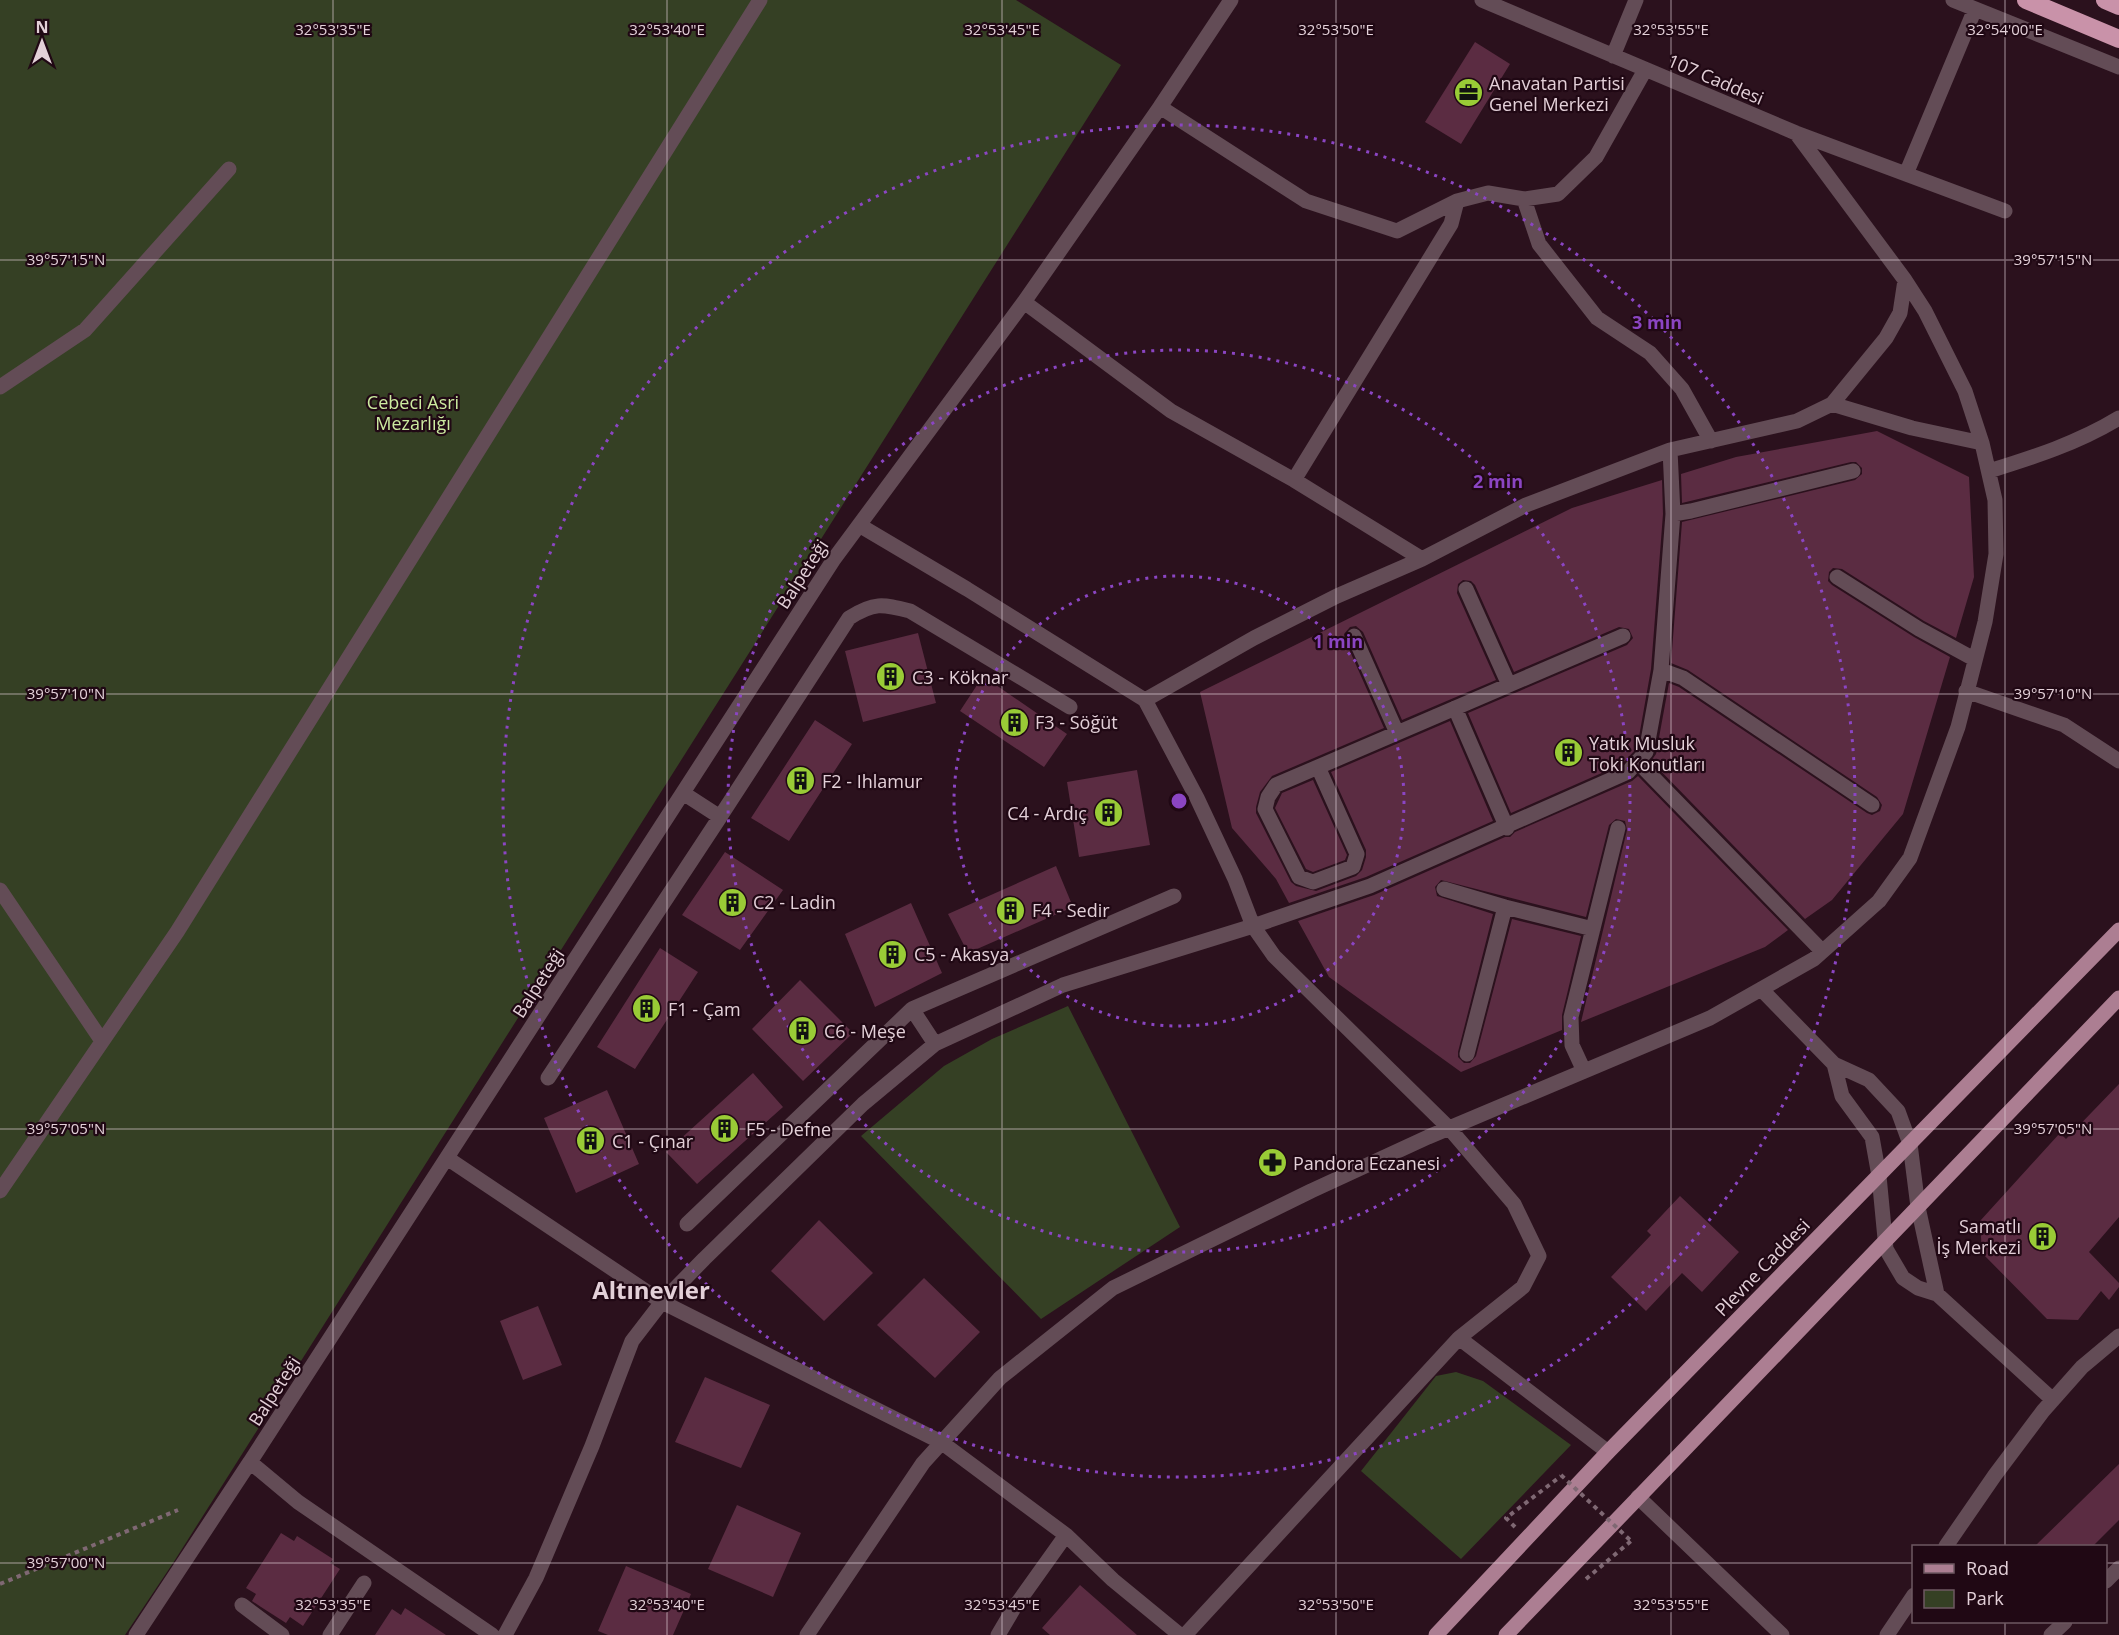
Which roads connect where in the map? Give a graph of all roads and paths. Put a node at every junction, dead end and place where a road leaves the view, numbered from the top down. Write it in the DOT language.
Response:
graph roads {
  1 [pos="760,0"];
  2 [pos="1231,0"];
  3 [pos="1482,0"];
  4 [pos="1636,0"];
  5 [pos="1953,0"];
  6 [pos="2026,0"];
  7 [pos="2105,0"];
  8 [pos="2119,6"];
  9 [pos="1975,9"];
  10 [pos="2119,39"];
  11 [pos="1613,56"];
  12 [pos="2119,67"];
  13 [pos="1645,70"];
  14 [pos="1160,107"];
  15 [pos="1796,133"];
  16 [pos="229,169"];
  17 [pos="1906,174"];
  18 [pos="1524,199"];
  19 [pos="1457,201"];
  20 [pos="2006,211"];
  21 [pos="1905,280"];
  22 [pos="1024,302"];
  23 [pos="0,387"];
  24 [pos="1832,404"];
  25 [pos="2119,418"];
  26 [pos="1711,441"];
  27 [pos="1982,443"];
  28 [pos="1670,450"];
  29 [pos="1853,471"];
  30 [pos="1989,471"];
  31 [pos="1294,480"];
  32 [pos="1673,514"];
  33 [pos="859,525"];
  34 [pos="1422,559"];
  35 [pos="1837,577"];
  36 [pos="1466,589"];
  37 [pos="1354,636"];
  38 [pos="1623,636"];
  39 [pos="1974,659"];
  40 [pos="1661,670"];
  41 [pos="1509,685"];
  42 [pos="1966,691"];
  43 [pos="1145,700"];
  44 [pos="1070,707"];
  45 [pos="1455,708"];
  46 [pos="1397,733"];
  47 [pos="2119,761"];
  48 [pos="1638,762"];
  49 [pos="1318,767"];
  50 [pos="683,793"];
  51 [pos="1872,805"];
  52 [pos="720,817"];
  53 [pos="1507,828"];
  54 [pos="1618,828"];
  55 [pos="1444,889"];
  56 [pos="0,890"];
  57 [pos="1174,896"];
  58 [pos="1505,907"];
  59 [pos="1253,926"];
  60 [pos="1593,929"];
  61 [pos="2119,930"];
  62 [pos="1822,951"];
  63 [pos="1761,989"];
  64 [pos="2119,998"];
  65 [pos="912,1009"];
  66 [pos="102,1041"];
  67 [pos="934,1044"];
  68 [pos="1467,1054"];
  69 [pos="1834,1064"];
  70 [pos="1584,1071"];
  71 [pos="548,1077"];
  72 [pos="1449,1128"];
  73 [pos="1910,1143"];
  74 [pos="447,1158"];
  75 [pos="1879,1176"];
  76 [pos="0,1191"];
  77 [pos="1918,1207"];
  78 [pos="687,1224"];
  79 [pos="1885,1240"];
  80 [pos="1937,1294"];
  81 [pos="662,1302"];
  82 [pos="2119,1336"];
  83 [pos="1459,1338"];
  84 [pos="2053,1400"];
  85 [pos="942,1442"];
  86 [pos="1608,1452"];
  87 [pos="250,1462"];
  88 [pos="1638,1497"];
  89 [pos="178,1510"];
  90 [pos="1506,1518"];
  91 [pos="1066,1535"];
  92 [pos="1947,1545"];
  93 [pos="2119,1568"];
  94 [pos="2107,1580"];
  95 [pos="364,1583"];
  96 [pos="0,1584"];
  97 [pos="1579,1584"];
  98 [pos="1912,1598"];
  99 [pos="242,1605"];
  100 [pos="2064,1623"];
  101 [pos="136,1635"];
  102 [pos="282,1635"];
  103 [pos="330,1635"];
  104 [pos="492,1635"];
  105 [pos="506,1635"];
  106 [pos="807,1635"];
  107 [pos="998,1635"];
  108 [pos="1180,1635"];
  109 [pos="1185,1635"];
  110 [pos="1436,1635"];
  111 [pos="1506,1635"];
  112 [pos="1782,1635"];
  113 [pos="1887,1635"];
  114 [pos="2051,1635"];
  1 -- 66 [label="street"];
  2 -- 14 [label="street, Balpeteği"];
  3 -- 11 [label="street, 107 Caddesi"];
  4 -- 11 [label="street"];
  5 -- 9 [label="street"];
  6 -- 10 [label="highway"];
  7 -- 8 [label="highway"];
  9 -- 12 [label="street"];
  9 -- 17 [label="street"];
  11 -- 13 [label="street, 107 Caddesi"];
  13 -- 15 [label="street, 107 Caddesi"];
  13 -- 18 [label="street"];
  14 -- 19 [label="street"];
  14 -- 22 [label="street, Balpeteği"];
  15 -- 17 [label="street, 107 Caddesi"];
  15 -- 21 [label="street"];
  16 -- 23 [label="street"];
  17 -- 20 [label="street, 107 Caddesi"];
  18 -- 19 [label="street"];
  18 -- 26 [label="street"];
  19 -- 31 [label="street"];
  21 -- 24 [label="street"];
  21 -- 27 [label="street"];
  22 -- 31 [label="street"];
  22 -- 33 [label="street, Balpeteği"];
  24 -- 26 [label="street"];
  24 -- 27 [label="street"];
  25 -- 30 [label="street"];
  26 -- 28 [label="street"];
  27 -- 30 [label="street"];
  28 -- 32 [label="street"];
  28 -- 34 [label="street"];
  29 -- 32 [label="street"];
  30 -- 39 [label="street"];
  31 -- 34 [label="street"];
  32 -- 40 [label="street"];
  33 -- 43 [label="street"];
  33 -- 50 [label="street, Balpeteği"];
  34 -- 43 [label="street"];
  35 -- 39 [label="street"];
  36 -- 41 [label="street"];
  37 -- 46 [label="street"];
  38 -- 41 [label="street"];
  39 -- 42 [label="street"];
  40 -- 48 [label="street"];
  40 -- 51 [label="street"];
  41 -- 45 [label="street"];
  42 -- 47 [label="street"];
  42 -- 62 [label="street"];
  43 -- 59 [label="street"];
  44 -- 52 [label="street"];
  45 -- 46 [label="street"];
  45 -- 53 [label="street"];
  46 -- 49 [label="street"];
  48 -- 53 [label="street"];
  48 -- 62 [label="street"];
  49 -- 49 [label="street"];
  50 -- 52 [label="street"];
  50 -- 74 [label="street, Balpeteği"];
  52 -- 71 [label="street"];
  53 -- 59 [label="street"];
  54 -- 60 [label="street"];
  55 -- 58 [label="street"];
  56 -- 66 [label="street"];
  57 -- 65 [label="street"];
  58 -- 60 [label="street"];
  58 -- 68 [label="street"];
  59 -- 67 [label="street"];
  59 -- 72 [label="street"];
  60 -- 70 [label="street"];
  61 -- 73 [label="main road, Plevne Caddesi"];
  62 -- 63 [label="street"];
  63 -- 69 [label="street"];
  63 -- 70 [label="street"];
  64 -- 77 [label="main road"];
  65 -- 67 [label="street"];
  65 -- 78 [label="street"];
  66 -- 76 [label="street"];
  67 -- 81 [label="street"];
  69 -- 73 [label="street"];
  69 -- 75 [label="street"];
  70 -- 72 [label="street"];
  72 -- 83 [label="street"];
  72 -- 85 [label="street"];
  73 -- 75 [label="main road, Plevne Caddesi"];
  73 -- 77 [label="street"];
  74 -- 81 [label="street"];
  74 -- 87 [label="street, Balpeteği"];
  75 -- 79 [label="street"];
  75 -- 86 [label="main road, Plevne Caddesi"];
  77 -- 79 [label="main road"];
  77 -- 80 [label="street"];
  79 -- 80 [label="street"];
  79 -- 88 [label="main road"];
  80 -- 84 [label="street"];
  81 -- 85 [label="street"];
  81 -- 105 [label="street"];
  82 -- 84 [label="street"];
  83 -- 86 [label="street"];
  83 -- 109 [label="street"];
  84 -- 92 [label="street"];
  85 -- 91 [label="street"];
  85 -- 106 [label="street"];
  86 -- 110 [label="main road, Plevne Caddesi"];
  87 -- 101 [label="street, Balpeteği"];
  87 -- 104 [label="street"];
  88 -- 111 [label="main road"];
  88 -- 112 [label="street"];
  89 -- 96 [label="path"];
  90 -- 97 [label="path, bridge"];
  91 -- 107 [label="street"];
  91 -- 108 [label="street"];
  93 -- 94 [label="street"];
  95 -- 103 [label="street"];
  98 -- 113 [label="street"];
  99 -- 102 [label="street"];
  100 -- 114 [label="street"];
}
